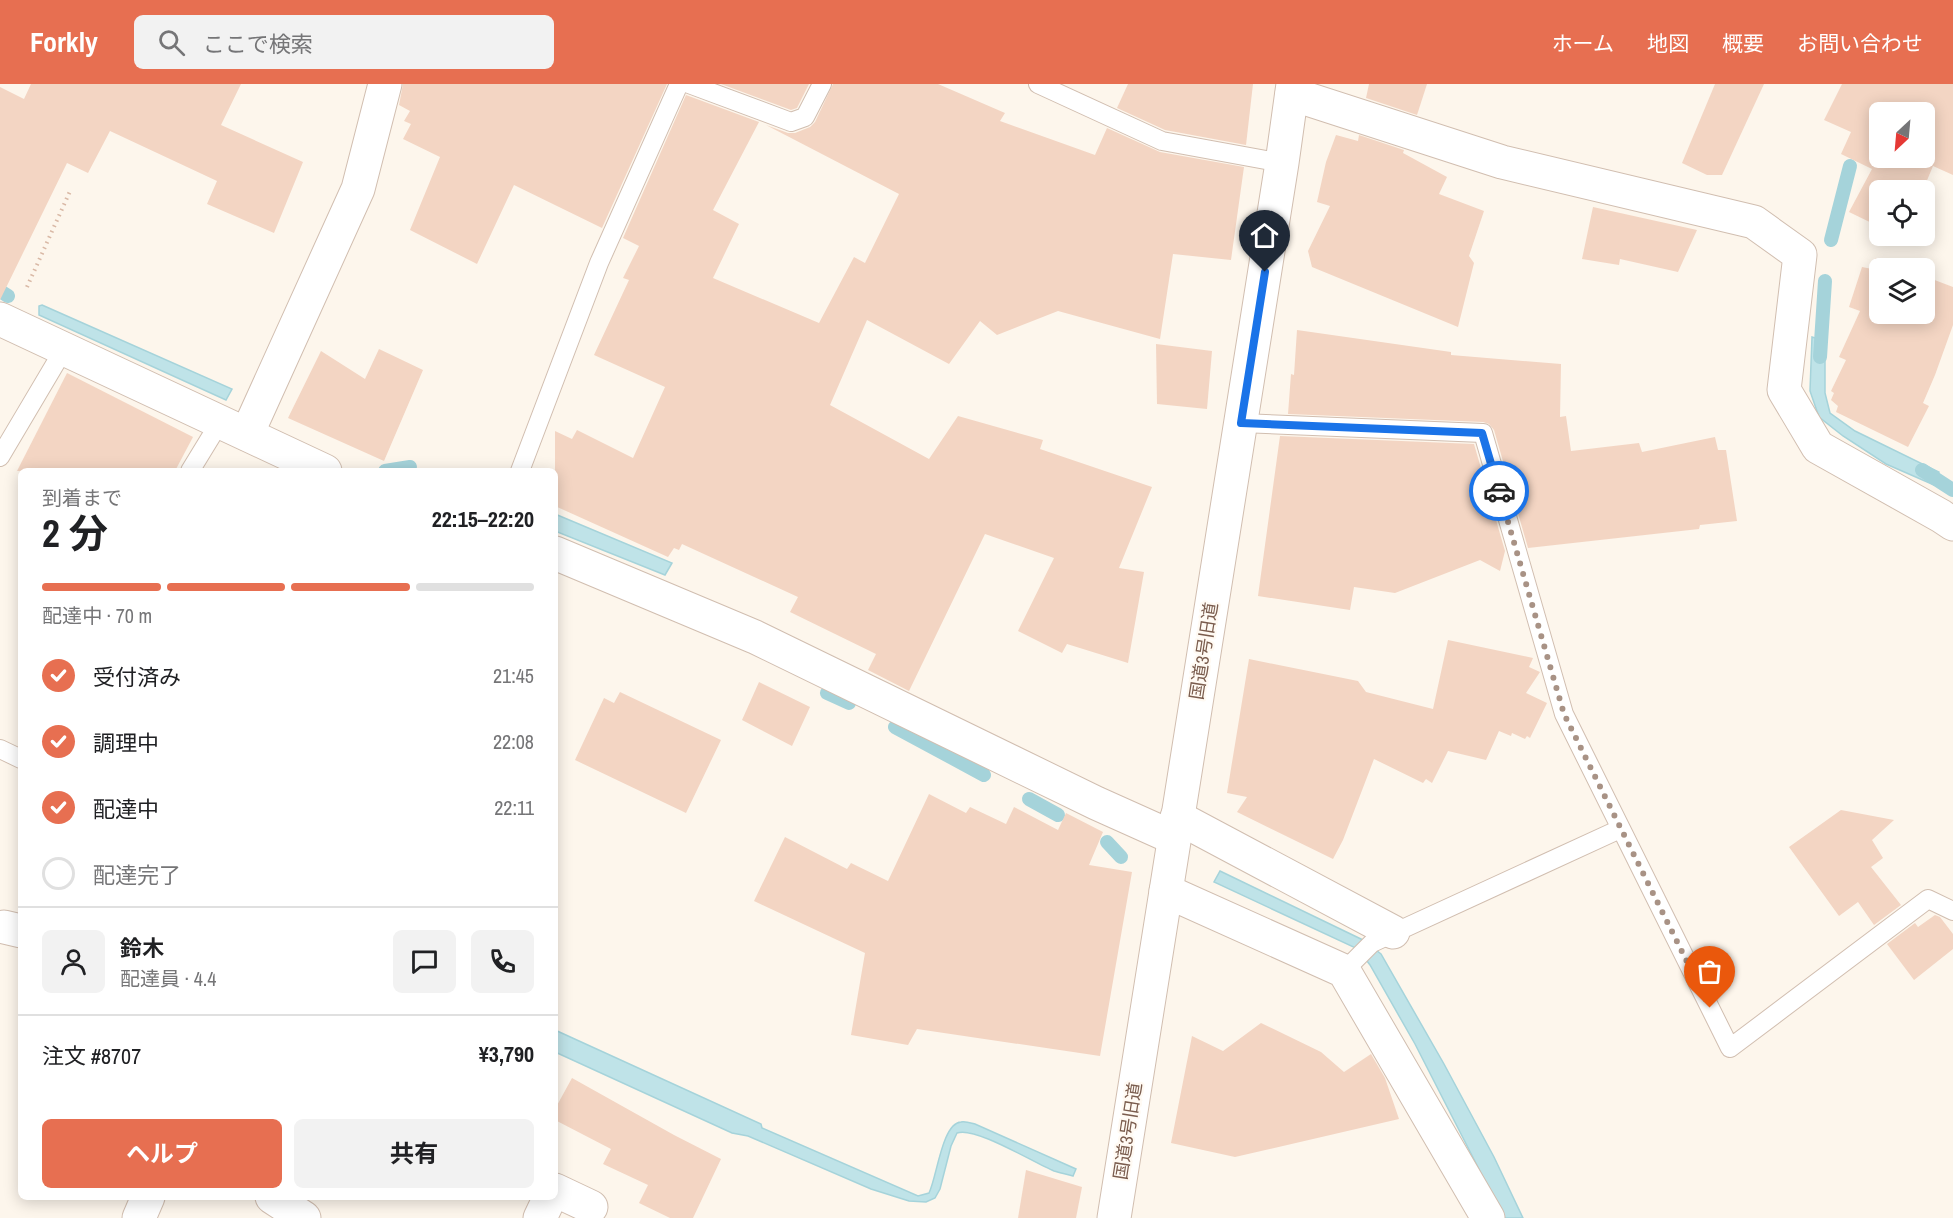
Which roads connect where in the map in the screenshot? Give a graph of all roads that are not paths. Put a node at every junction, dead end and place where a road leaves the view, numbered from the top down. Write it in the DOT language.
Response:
graph roads {
  1 [pos="385,84"];
  2 [pos="679,84"];
  3 [pos="689,84"];
  4 [pos="822,84"];
  5 [pos="1038,84"];
  6 [pos="1292,89"];
  7 [pos="1282,163"];
  8 [pos="5,321"];
  9 [pos="64,349"];
  10 [pos="1241,423"];
  11 [pos="233,428"];
  12 [pos="0,457"];
  13 [pos="193,468"];
  14 [pos="319,468"];
  15 [pos="521,468"];
  16 [pos="1953,524"];
  17 [pos="558,554"];
  18 [pos="0,749"];
  19 [pos="18,758"];
  20 [pos="1176,828"];
  21 [pos="1620,830"];
  22 [pos="1166,891"];
  23 [pos="1953,911"];
  24 [pos="1393,932"];
  25 [pos="1344,970"];
  26 [pos="558,1191"];
  27 [pos="147,1200"];
  28 [pos="277,1200"];
  29 [pos="549,1200"];
  30 [pos="591,1207"];
  31 [pos="139,1218"];
  32 [pos="304,1218"];
  33 [pos="540,1218"];
  34 [pos="1114,1218"];
  35 [pos="1488,1218"];
  1 -- 11 [label="street"];
  2 -- 15 [label="lane"];
  3 -- 4 [label="lane"];
  5 -- 7 [label="lane"];
  6 -- 7 [label="street, 国道3号旧道"];
  6 -- 16 [label="street"];
  7 -- 10 [label="street, 国道3号旧道"];
  8 -- 9 [label="street"];
  9 -- 11 [label="street"];
  9 -- 12 [label="lane"];
  10 -- 20 [label="street, 国道3号旧道"];
  10 -- 21 [label="lane"];
  11 -- 13 [label="lane"];
  11 -- 14 [label="street"];
  17 -- 20 [label="street"];
  18 -- 19 [label="lane"];
  20 -- 22 [label="street, 国道3号旧道"];
  20 -- 24 [label="street"];
  21 -- 23 [label="lane"];
  21 -- 24 [label="lane"];
  22 -- 25 [label="street"];
  22 -- 34 [label="street, 国道3号旧道"];
  24 -- 25 [label="lane"];
  25 -- 35 [label="street"];
  26 -- 30 [label="street"];
  27 -- 31 [label="street"];
  28 -- 32 [label="street"];
  29 -- 33 [label="street"];
}
